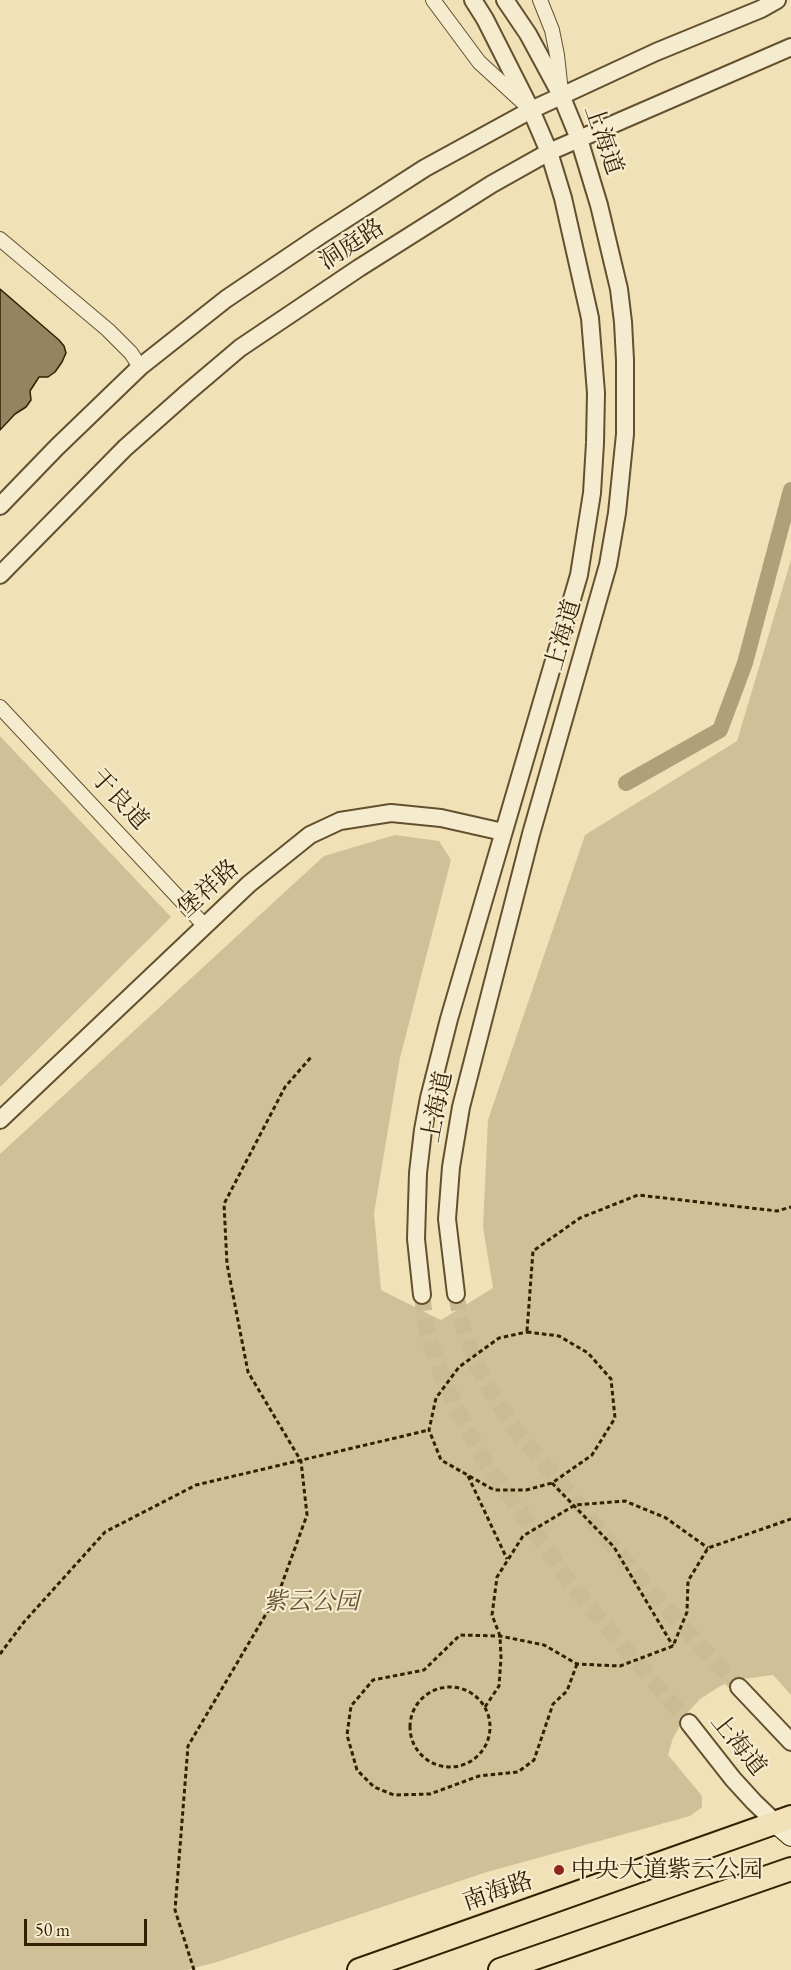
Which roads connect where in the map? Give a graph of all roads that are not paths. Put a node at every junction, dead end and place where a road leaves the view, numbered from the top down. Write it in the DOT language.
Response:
graph roads {
  1 [pos="434,0"];
  2 [pos="473,0"];
  3 [pos="505,0"];
  4 [pos="540,0"];
  5 [pos="777,0"];
  6 [pos="760,4"];
  7 [pos="791,47"];
  8 [pos="561,94"];
  9 [pos="531,110"];
  10 [pos="579,139"];
  11 [pos="549,152"];
  12 [pos="0,239"];
  13 [pos="140,367"];
  14 [pos="0,506"];
  15 [pos="0,575"];
  16 [pos="0,707"];
  17 [pos="503,832"];
  18 [pos="204,925"];
  19 [pos="0,1120"];
  20 [pos="456,1294"];
  21 [pos="422,1295"];
  22 [pos="739,1687"];
  23 [pos="689,1723"];
  24 [pos="791,1742"];
  25 [pos="786,1825"];
  26 [pos="791,1869"];
  27 [pos="359,1970"];
  28 [pos="500,1970"];
  1 -- 9 [label="street"];
  2 -- 9 [label="street, 上海道"];
  3 -- 8 [label="street, 上海道"];
  4 -- 8 [label="street"];
  5 -- 6 [label="street, 洞庭路"];
  6 -- 8 [label="street, 洞庭路"];
  7 -- 10 [label="street, 洞庭路"];
  8 -- 9 [label="street, 洞庭路"];
  8 -- 10 [label="street, 上海道"];
  9 -- 11 [label="street, 上海道"];
  9 -- 13 [label="street, 洞庭路"];
  10 -- 11 [label="street, 洞庭路"];
  10 -- 20 [label="street, 上海道"];
  11 -- 15 [label="street, 洞庭路"];
  11 -- 17 [label="street, 上海道"];
  12 -- 13 [label="street"];
  13 -- 14 [label="street, 洞庭路"];
  16 -- 18 [label="street, 于良道"];
  17 -- 18 [label="street, 堡祥路"];
  17 -- 21 [label="street, 上海道"];
  18 -- 19 [label="street, 堡祥路"];
  22 -- 24 [label="street, 上海道"];
  23 -- 25 [label="street, 上海道"];
  25 -- 27 [label="highway, 南海路"];
  26 -- 28 [label="highway"];
}
